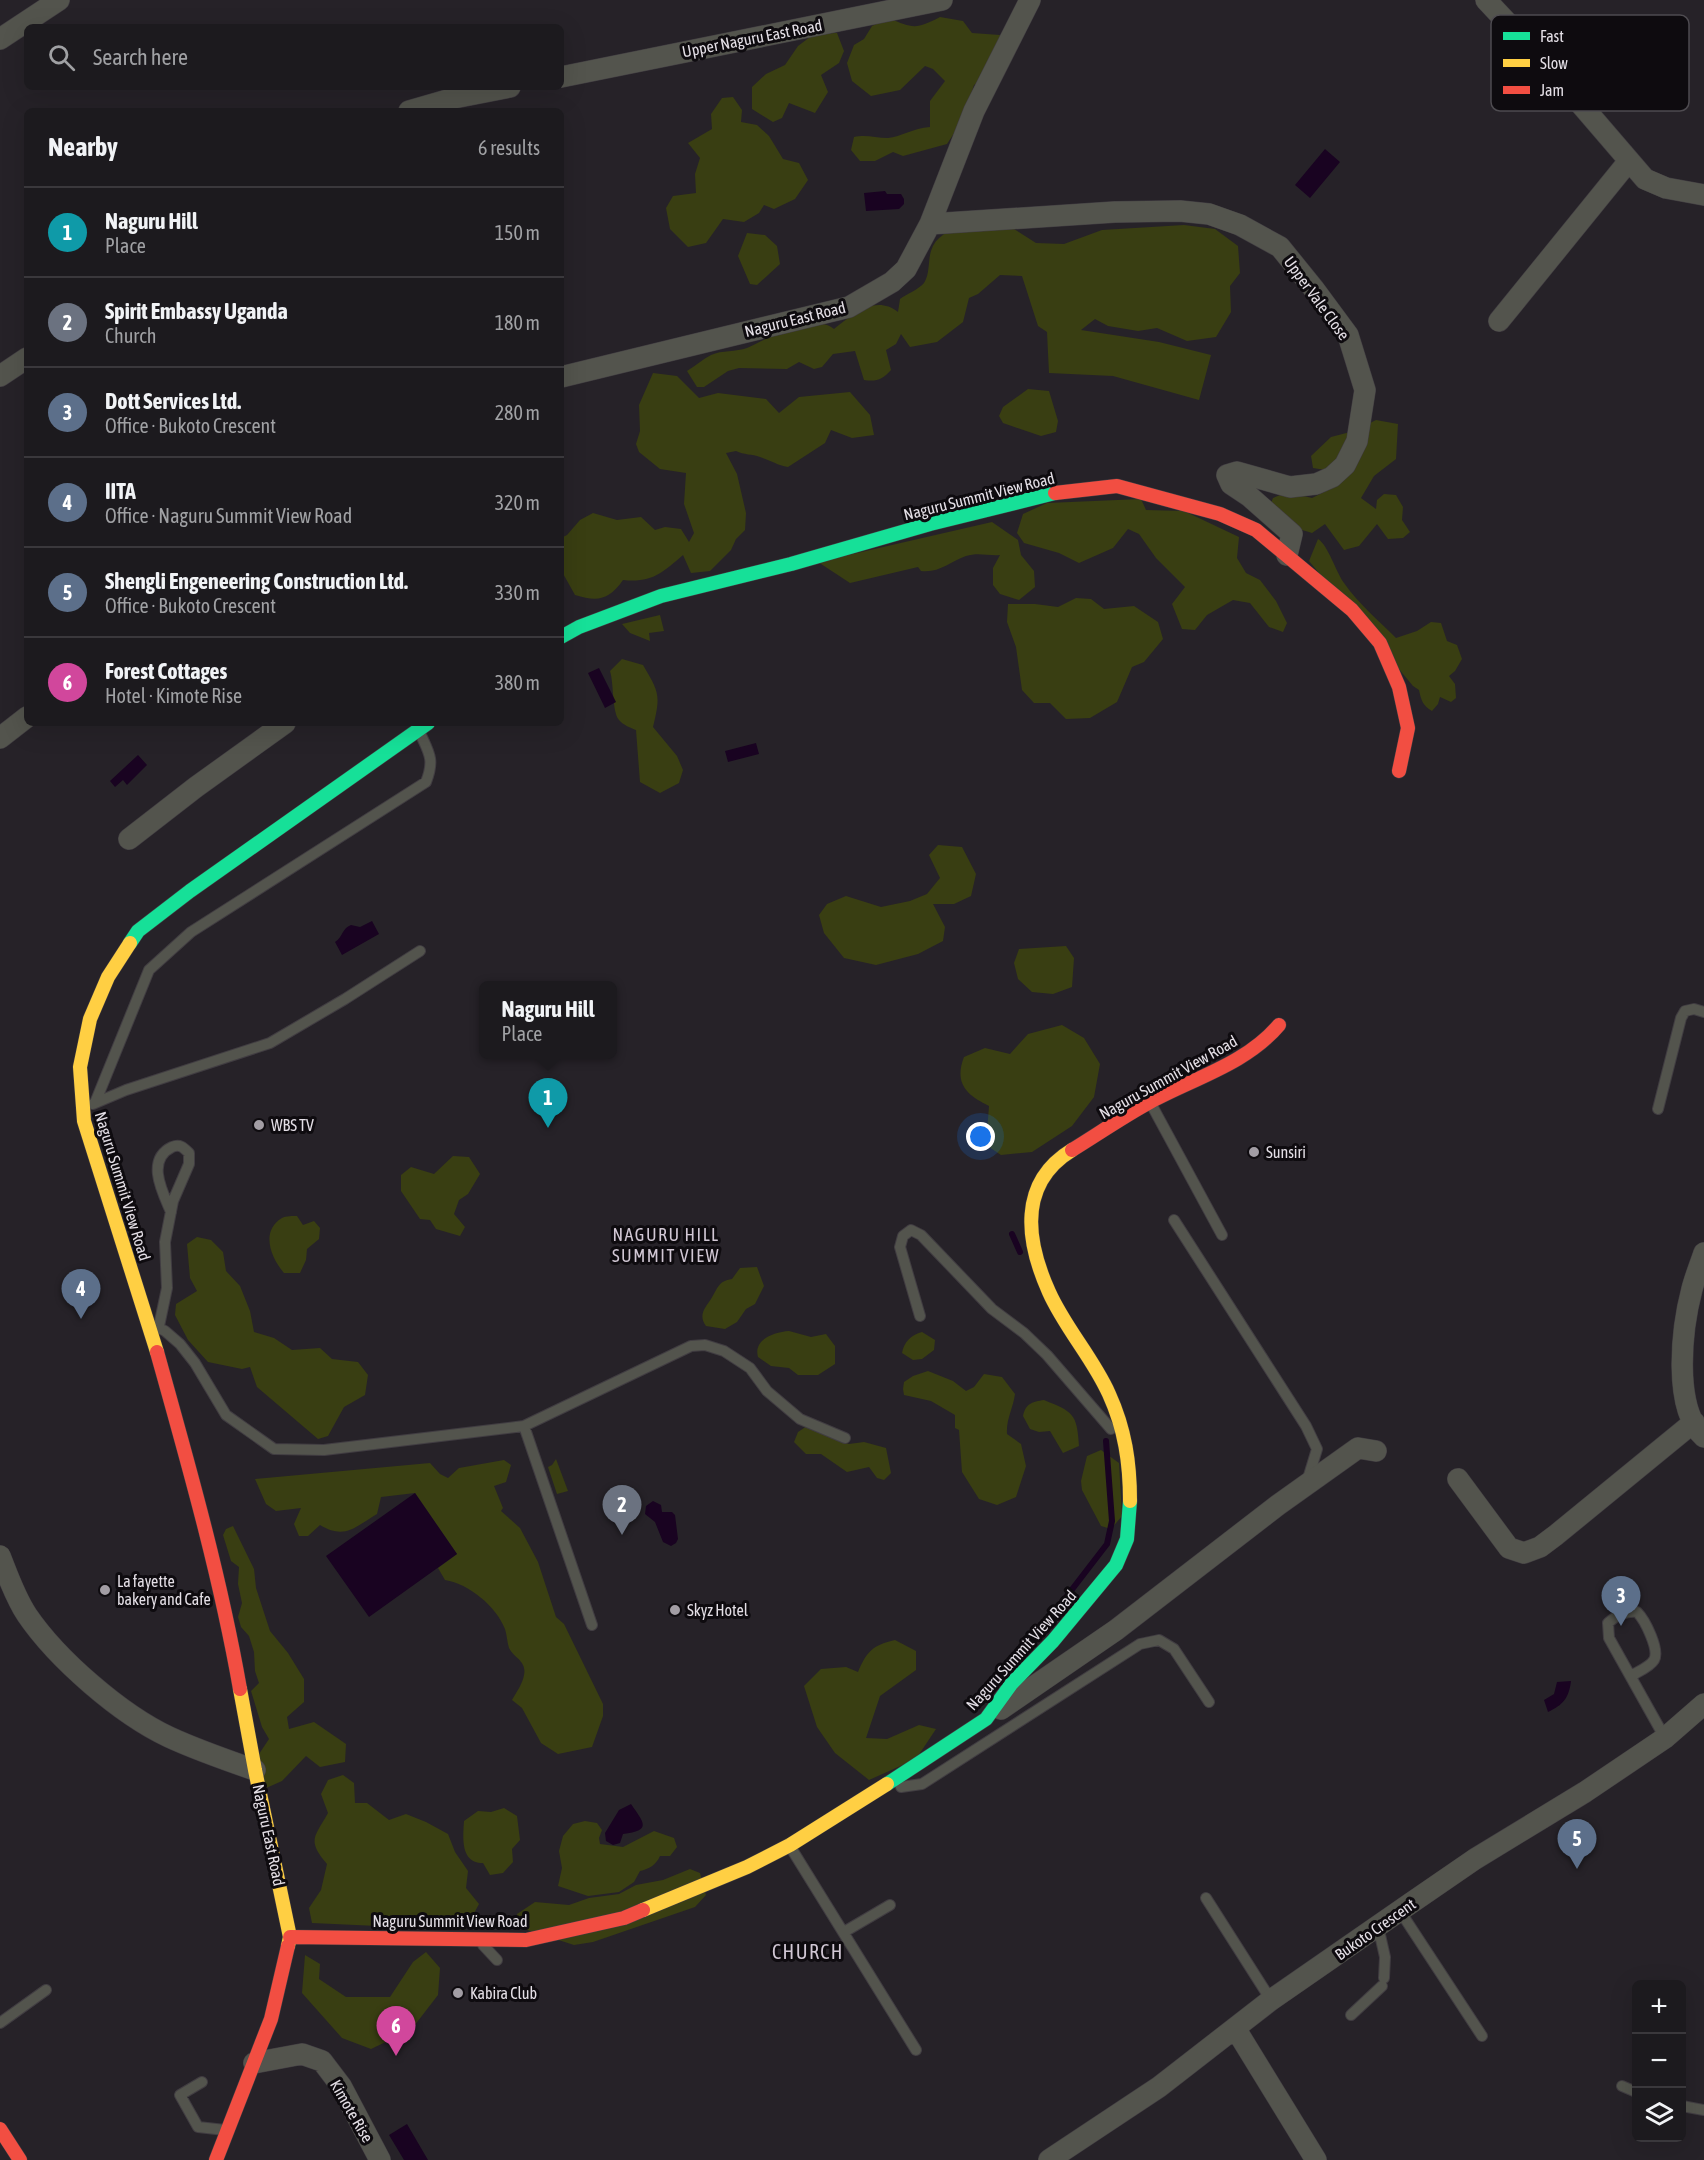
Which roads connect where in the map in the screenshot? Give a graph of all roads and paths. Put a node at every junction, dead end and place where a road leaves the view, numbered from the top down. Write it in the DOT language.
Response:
graph roads {
  1 [pos="58,0"];
  2 [pos="942,0"];
  3 [pos="1030,0"];
  4 [pos="1486,0"];
  5 [pos="1500,15"];
  6 [pos="0,39"];
  7 [pos="564,76"];
  8 [pos="495,90"];
  9 [pos="419,108"];
  10 [pos="1585,111"];
  11 [pos="1628,162"];
  12 [pos="1704,195"];
  13 [pos="930,224"];
  14 [pos="1498,321"];
  15 [pos="24,360"];
  16 [pos="564,375"];
  17 [pos="0,376"];
  18 [pos="1287,555"];
  19 [pos="564,635"];
  20 [pos="24,719"];
  21 [pos="281,726"];
  22 [pos="423,726"];
  23 [pos="0,738"];
  24 [pos="1398,771"];
  25 [pos="129,839"];
  26 [pos="420,951"];
  27 [pos="1704,1012"];
  28 [pos="1279,1025"];
  29 [pos="1150,1102"];
  30 [pos="95,1103"];
  31 [pos="81,1109"];
  32 [pos="1658,1109"];
  33 [pos="171,1212"];
  34 [pos="1174,1220"];
  35 [pos="1222,1235"];
  36 [pos="1704,1253"];
  37 [pos="920,1316"];
  38 [pos="154,1328"];
  39 [pos="525,1426"];
  40 [pos="1699,1430"];
  41 [pos="845,1438"];
  42 [pos="1126,1447"];
  43 [pos="1376,1451"];
  44 [pos="1458,1479"];
  45 [pos="1306,1485"];
  46 [pos="0,1556"];
  47 [pos="592,1624"];
  48 [pos="1630,1676"];
  49 [pos="1209,1702"];
  50 [pos="1704,1704"];
  51 [pos="986,1719"];
  52 [pos="1665,1738"];
  53 [pos="255,1770"];
  54 [pos="877,1791"];
  55 [pos="790,1845"];
  56 [pos="1206,1898"];
  57 [pos="890,1905"];
  58 [pos="1400,1911"];
  59 [pos="1378,1926"];
  60 [pos="844,1932"];
  61 [pos="290,1937"];
  62 [pos="477,1938"];
  63 [pos="497,1960"];
  64 [pos="46,1990"];
  65 [pos="1271,2000"];
  66 [pos="1351,2015"];
  67 [pos="0,2023"];
  68 [pos="1235,2028"];
  69 [pos="1482,2036"];
  70 [pos="916,2050"];
  71 [pos="254,2063"];
  72 [pos="202,2082"];
  73 [pos="1623,2086"];
  74 [pos="1632,2090"];
  75 [pos="1686,2107"];
  76 [pos="1704,2110"];
  77 [pos="0,2128"];
  78 [pos="228,2130"];
  79 [pos="20,2160"];
  80 [pos="216,2160"];
  81 [pos="380,2160"];
  82 [pos="1049,2160"];
  83 [pos="1316,2160"];
  1 -- 6 [label="street"];
  2 -- 7 [label="street, Upper Naguru East Road"];
  3 -- 13 [label="street, Naguru East Road"];
  4 -- 5 [label="street"];
  8 -- 9 [label="street"];
  10 -- 11 [label="street"];
  11 -- 12 [label="street"];
  11 -- 14 [label="street"];
  13 -- 16 [label="street, Naguru East Road"];
  13 -- 18 [label="street, Upper Vale Close"];
  15 -- 17 [label="street"];
  18 -- 19 [label="street, Naguru Summit View Road"];
  18 -- 24 [label="street, Naguru Summit View Road"];
  20 -- 23 [label="street"];
  21 -- 25 [label="street"];
  22 -- 30 [label="lane"];
  22 -- 31 [label="street, Naguru Summit View Road"];
  26 -- 30 [label="lane"];
  27 -- 32 [label="lane"];
  28 -- 29 [label="street, Naguru Summit View Road"];
  29 -- 35 [label="lane"];
  29 -- 42 [label="street, Naguru Summit View Road"];
  30 -- 31 [label="lane"];
  31 -- 38 [label="street, Naguru Summit View Road"];
  33 -- 33 [label="lane"];
  33 -- 38 [label="lane"];
  34 -- 45 [label="lane"];
  36 -- 40 [label="street"];
  37 -- 42 [label="lane"];
  38 -- 39 [label="lane"];
  38 -- 53 [label="street, Naguru Summit View Road"];
  39 -- 41 [label="lane"];
  39 -- 47 [label="lane"];
  40 -- 44 [label="street"];
  42 -- 51 [label="street, Naguru Summit View Road"];
  43 -- 45 [label="street"];
  45 -- 51 [label="street"];
  46 -- 53 [label="street, Naguru East Road"];
  48 -- 48 [label="lane"];
  48 -- 52 [label="lane"];
  49 -- 54 [label="lane"];
  50 -- 52 [label="street, Bukoto Crescent"];
  51 -- 54 [label="street, Naguru Summit View Road"];
  52 -- 58 [label="street, Bukoto Crescent"];
  53 -- 61 [label="street, Naguru East Road"];
  54 -- 55 [label="street, Naguru Summit View Road"];
  55 -- 60 [label="lane"];
  55 -- 62 [label="street, Naguru Summit View Road"];
  56 -- 65 [label="lane"];
  57 -- 60 [label="lane"];
  58 -- 59 [label="street, Bukoto Crescent"];
  58 -- 69 [label="lane"];
  59 -- 65 [label="street, Bukoto Crescent"];
  59 -- 66 [label="lane"];
  60 -- 70 [label="lane"];
  61 -- 62 [label="street, Naguru Summit View Road"];
  61 -- 71 [label="street, Naguru East Road"];
  62 -- 63 [label="lane"];
  64 -- 67 [label="lane"];
  65 -- 68 [label="street, Bukoto Crescent"];
  68 -- 82 [label="street, Bukoto Crescent"];
  68 -- 83 [label="street"];
  71 -- 78 [label="street, Naguru East Road"];
  71 -- 81 [label="street, Kimote Rise"];
  72 -- 78 [label="lane"];
  73 -- 74 [label="lane"];
  75 -- 76 [label="lane"];
  77 -- 79 [label="street"];
  78 -- 80 [label="street, Naguru East Road"];
}
